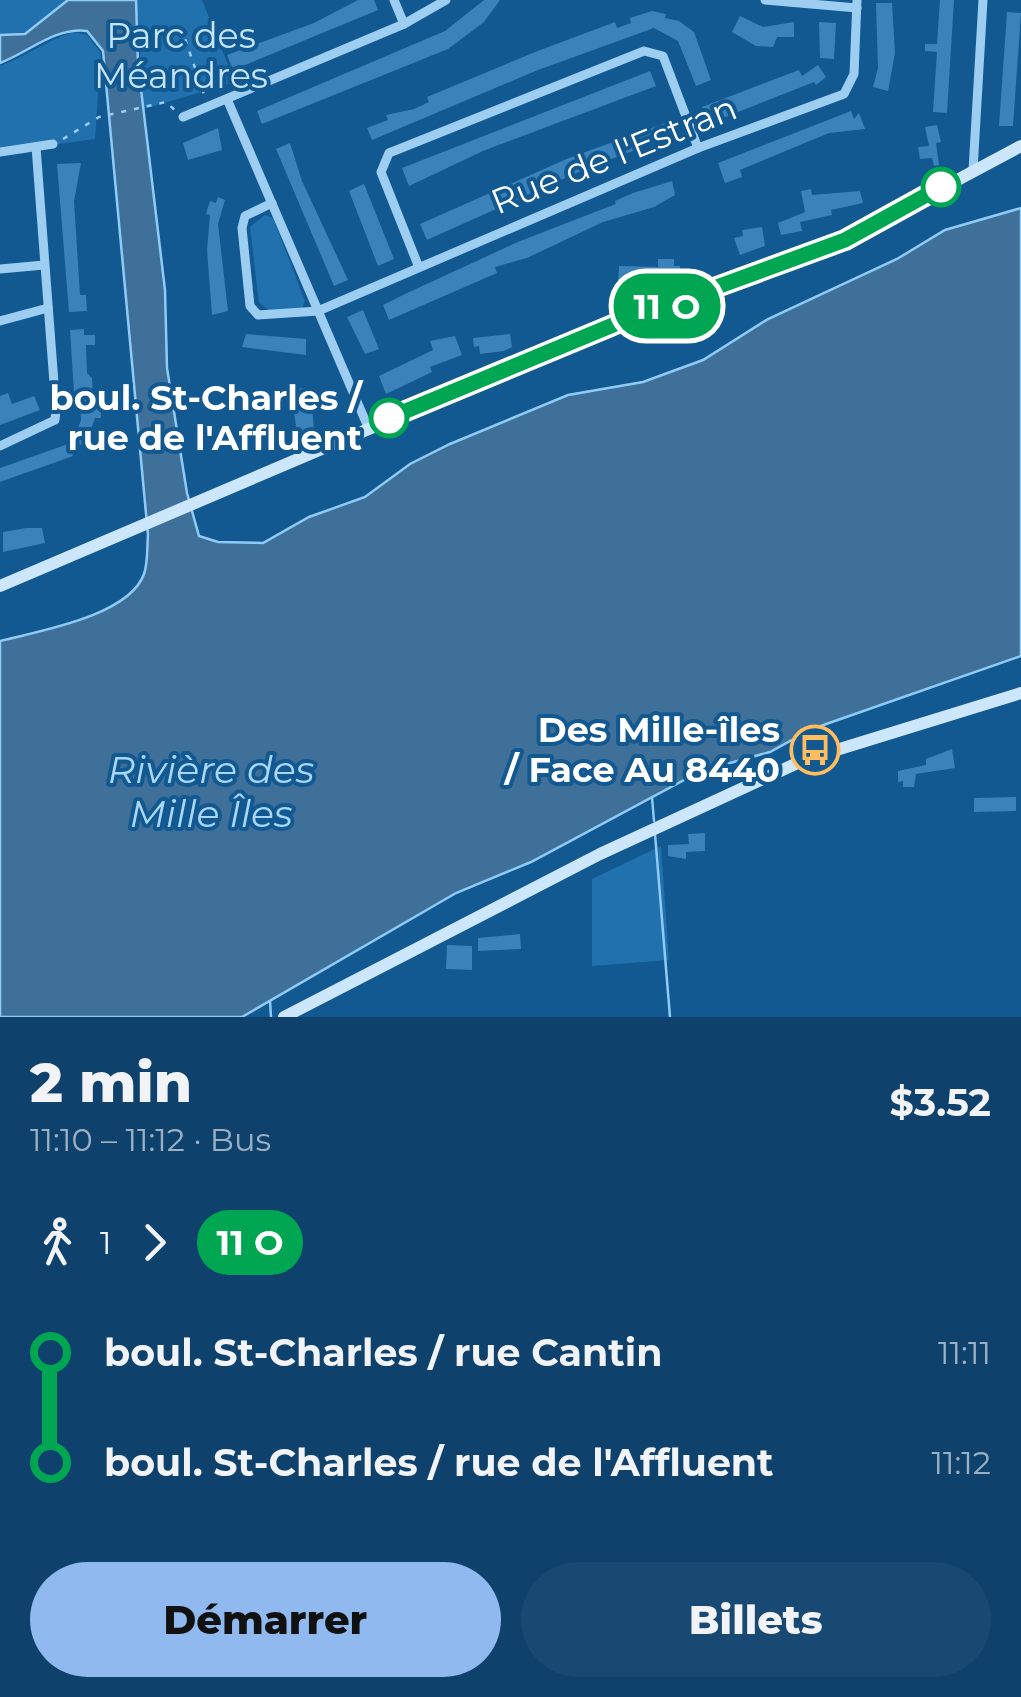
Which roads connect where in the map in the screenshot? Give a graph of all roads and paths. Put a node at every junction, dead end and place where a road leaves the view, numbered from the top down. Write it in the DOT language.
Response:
graph roads {
  1 [pos="394,0"];
  2 [pos="446,0"];
  3 [pos="765,0"];
  4 [pos="982,0"];
  5 [pos="857,4"];
  6 [pos="404,24"];
  7 [pos="181,27"];
  8 [pos="227,99"];
  9 [pos="208,106"];
  10 [pos="183,117"];
  11 [pos="54,144"];
  12 [pos="1021,146"];
  13 [pos="36,147"];
  14 [pos="698,148"];
  15 [pos="0,152"];
  16 [pos="972,170"];
  17 [pos="272,202"];
  18 [pos="44,265"];
  19 [pos="418,265"];
  20 [pos="0,270"];
  21 [pos="48,308"];
  22 [pos="318,311"];
  23 [pos="0,322"];
  24 [pos="368,426"];
  25 [pos="0,446"];
  26 [pos="0,586"];
  27 [pos="1021,693"];
  28 [pos="284,1017"];
  1 -- 6 [label="street"];
  2 -- 6 [label="street"];
  3 -- 5 [label="street"];
  4 -- 16 [label="street"];
  5 -- 14 [label="street, Rue de l'Estran"];
  6 -- 8 [label="street"];
  7 -- 9 [label="path"];
  8 -- 9 [label="street"];
  8 -- 17 [label="street"];
  9 -- 10 [label="street"];
  10 -- 11 [label="path"];
  11 -- 13 [label="street"];
  12 -- 16 [label="main road"];
  13 -- 15 [label="street"];
  13 -- 18 [label="street"];
  14 -- 19 [label="street, Rue de l'Estran"];
  14 -- 19 [label="street"];
  16 -- 24 [label="main road"];
  17 -- 22 [label="street"];
  17 -- 22 [label="street, Rue de l'Estran"];
  18 -- 20 [label="street"];
  18 -- 21 [label="street"];
  19 -- 22 [label="street, Rue de l'Estran"];
  21 -- 23 [label="street"];
  21 -- 25 [label="street"];
  22 -- 24 [label="street"];
  24 -- 26 [label="main road"];
  27 -- 28 [label="main road"];
}
